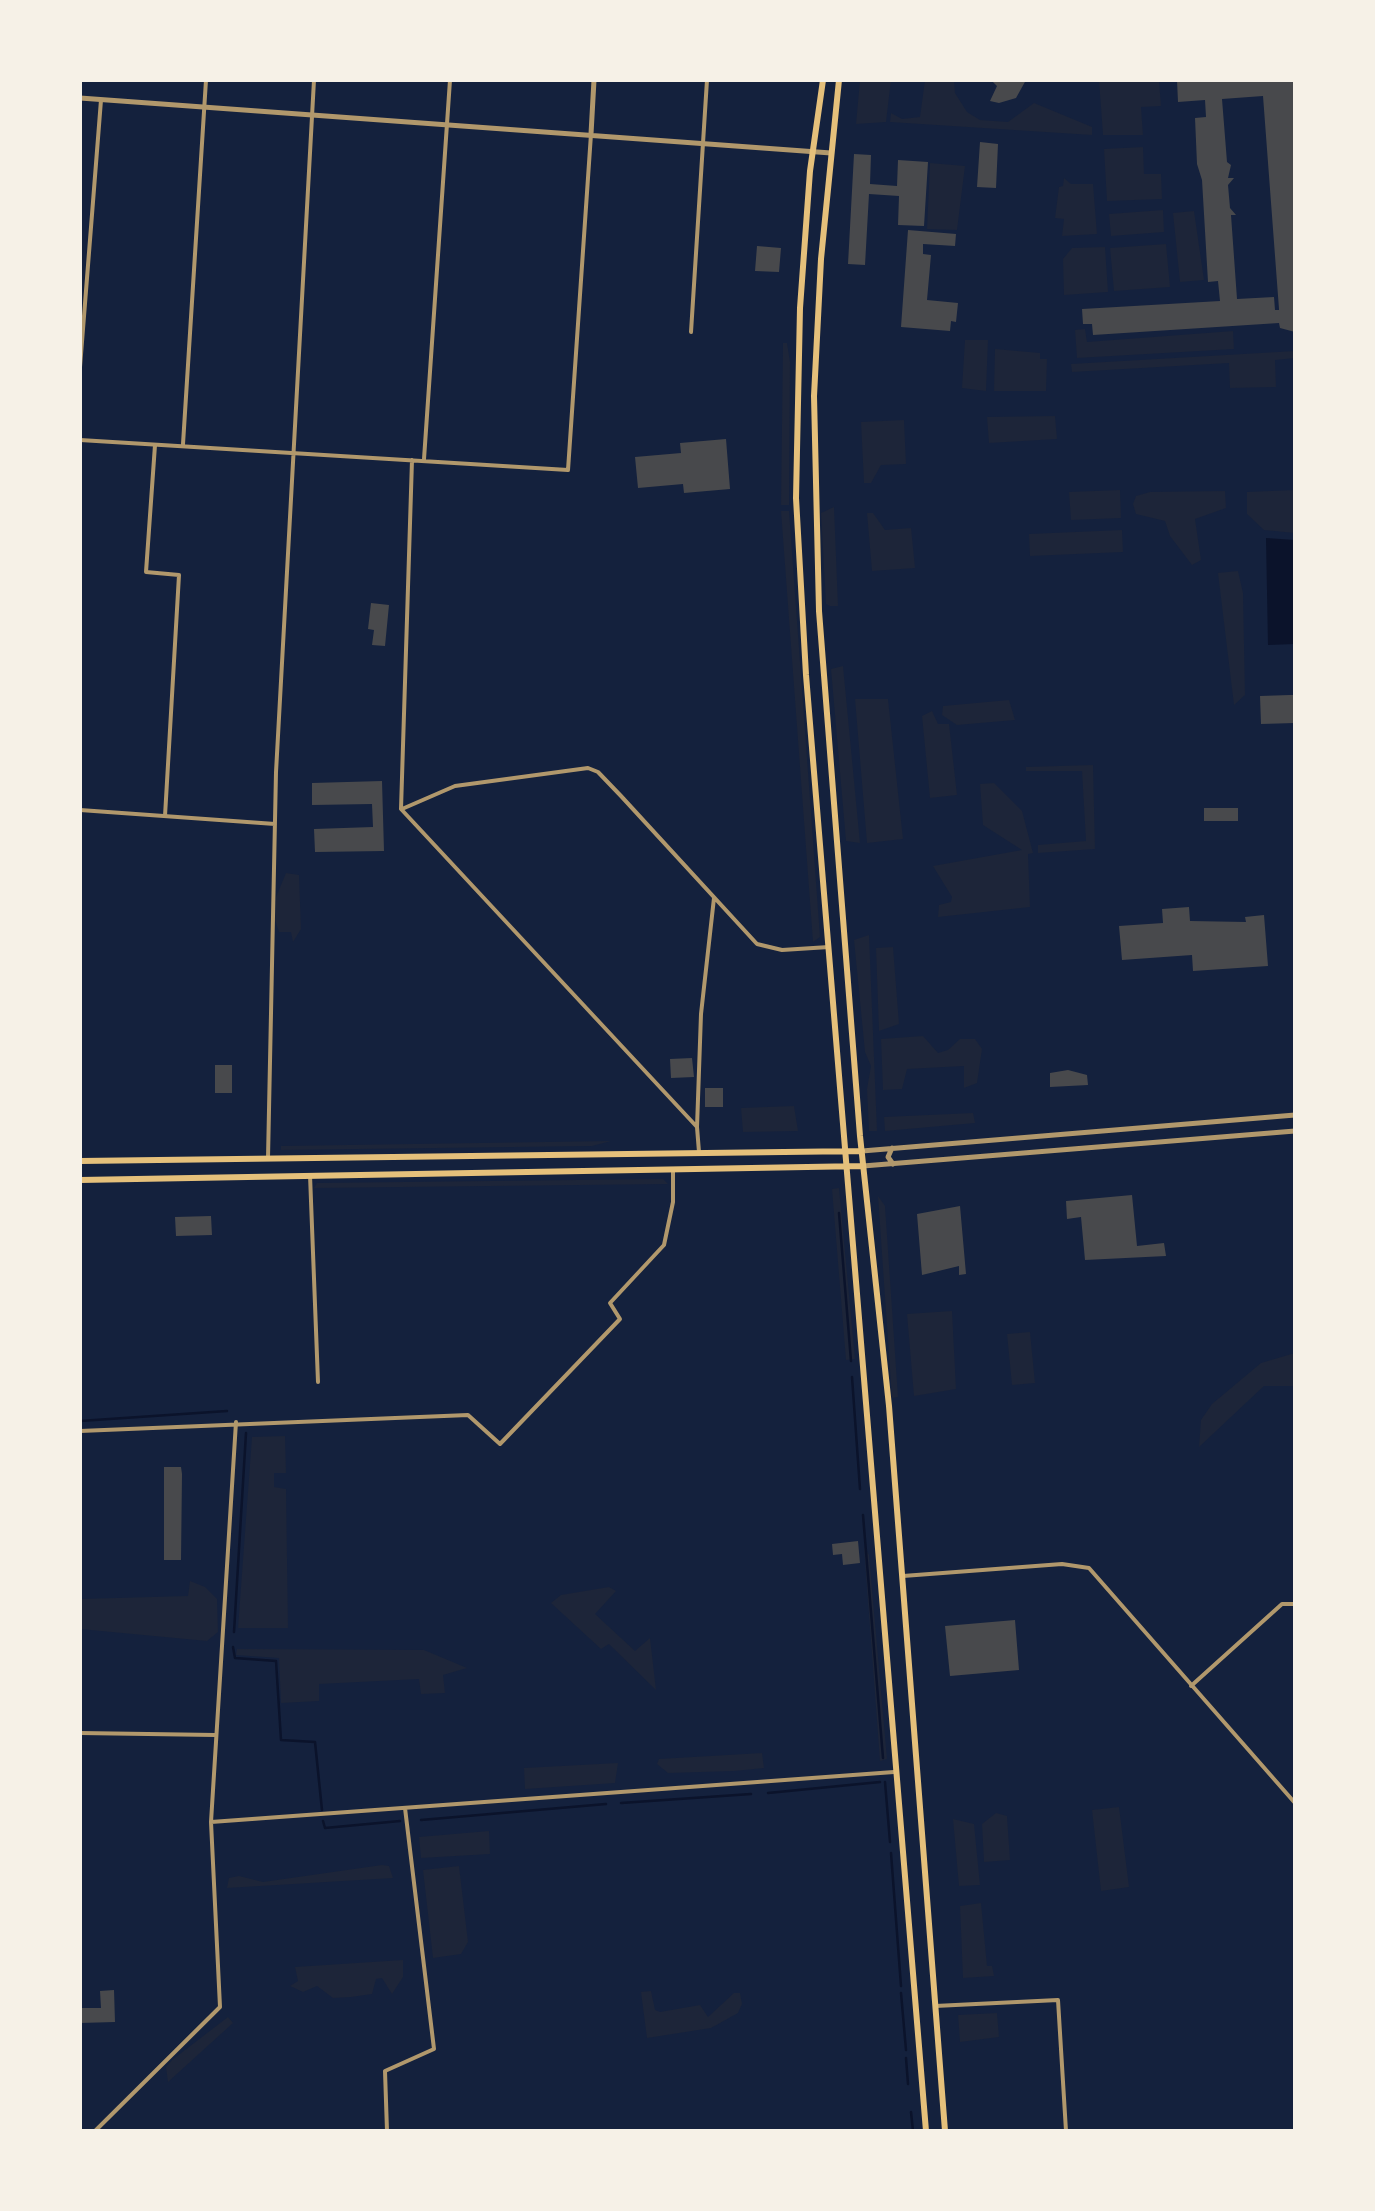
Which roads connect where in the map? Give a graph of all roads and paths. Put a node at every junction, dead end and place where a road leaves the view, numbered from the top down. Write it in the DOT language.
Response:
graph roads {
  1 [pos="206,80"];
  2 [pos="314,80"];
  3 [pos="450,80"];
  4 [pos="594,80"];
  5 [pos="707,80"];
  6 [pos="823,80"];
  7 [pos="839,80"];
  8 [pos="80,98"];
  9 [pos="101,100"];
  10 [pos="204,106"];
  11 [pos="312,116"];
  12 [pos="447,124"];
  13 [pos="591,134"];
  14 [pos="702,143"];
  15 [pos="812,152"];
  16 [pos="830,153"];
  17 [pos="691,332"];
  18 [pos="80,367"];
  19 [pos="80,440"];
  20 [pos="155,445"];
  21 [pos="182,446"];
  22 [pos="293,454"];
  23 [pos="412,460"];
  24 [pos="424,461"];
  25 [pos="401,809"];
  26 [pos="80,810"];
  27 [pos="166,816"];
  28 [pos="275,824"];
  29 [pos="714,898"];
  30 [pos="830,947"];
  31 [pos="1295,1115"];
  32 [pos="697,1127"];
  33 [pos="860,1128"];
  34 [pos="844,1130"];
  35 [pos="1295,1131"];
  36 [pos="892,1148"];
  37 [pos="862,1150"];
  38 [pos="824,1151"];
  39 [pos="846,1151"];
  40 [pos="699,1152"];
  41 [pos="375,1157"];
  42 [pos="268,1158"];
  43 [pos="80,1161"];
  44 [pos="893,1164"];
  45 [pos="864,1166"];
  46 [pos="848,1167"];
  47 [pos="825,1168"];
  48 [pos="673,1172"];
  49 [pos="375,1174"];
  50 [pos="310,1176"];
  51 [pos="80,1180"];
  52 [pos="866,1193"];
  53 [pos="850,1196"];
  54 [pos="318,1382"];
  55 [pos="236,1422"];
  56 [pos="80,1431"];
  57 [pos="903,1576"];
  58 [pos="1295,1604"];
  59 [pos="1190,1687"];
  60 [pos="80,1733"];
  61 [pos="217,1735"];
  62 [pos="897,1772"];
  63 [pos="1295,1802"];
  64 [pos="405,1808"];
  65 [pos="211,1822"];
  66 [pos="934,2006"];
  67 [pos="95,2131"];
  68 [pos="387,2131"];
  69 [pos="926,2131"];
  70 [pos="945,2131"];
  71 [pos="1066,2131"];
  1 -- 10 [label="street"];
  2 -- 11 [label="street"];
  3 -- 12 [label="street"];
  4 -- 13 [label="street"];
  5 -- 14 [label="street"];
  6 -- 15 [label="main road"];
  7 -- 16 [label="main road"];
  8 -- 9 [label="street"];
  9 -- 10 [label="street"];
  9 -- 18 [label="street"];
  10 -- 11 [label="street"];
  10 -- 21 [label="street"];
  11 -- 12 [label="street"];
  11 -- 22 [label="street"];
  12 -- 13 [label="street"];
  12 -- 24 [label="street"];
  13 -- 14 [label="street"];
  13 -- 24 [label="street"];
  14 -- 15 [label="street"];
  14 -- 17 [label="street"];
  15 -- 16 [label="street"];
  15 -- 30 [label="main road"];
  16 -- 33 [label="main road"];
  19 -- 20 [label="street"];
  20 -- 21 [label="street"];
  20 -- 27 [label="street"];
  21 -- 22 [label="street"];
  22 -- 23 [label="street"];
  22 -- 28 [label="street"];
  23 -- 24 [label="street"];
  23 -- 25 [label="street"];
  25 -- 29 [label="street"];
  25 -- 32 [label="street"];
  26 -- 27 [label="street"];
  27 -- 28 [label="street"];
  28 -- 42 [label="street"];
  29 -- 30 [label="street"];
  29 -- 32 [label="street"];
  30 -- 34 [label="main road"];
  31 -- 36 [label="street"];
  32 -- 40 [label="street"];
  33 -- 34 [label="main road"];
  33 -- 37 [label="main road"];
  34 -- 39 [label="main road"];
  35 -- 44 [label="street"];
  36 -- 37 [label="street"];
  36 -- 44 [label="street"];
  37 -- 39 [label="main road"];
  37 -- 45 [label="main road"];
  38 -- 39 [label="main road"];
  38 -- 40 [label="main road"];
  38 -- 47 [label="main road"];
  39 -- 46 [label="main road"];
  40 -- 41 [label="main road"];
  41 -- 42 [label="main road"];
  41 -- 49 [label="main road"];
  42 -- 43 [label="main road"];
  44 -- 45 [label="street"];
  45 -- 46 [label="main road"];
  45 -- 52 [label="main road"];
  46 -- 47 [label="main road"];
  46 -- 53 [label="main road"];
  47 -- 48 [label="main road"];
  48 -- 49 [label="main road"];
  48 -- 55 [label="street"];
  49 -- 50 [label="main road"];
  50 -- 51 [label="main road"];
  50 -- 54 [label="street"];
  52 -- 53 [label="main road"];
  52 -- 57 [label="main road"];
  53 -- 62 [label="main road"];
  55 -- 56 [label="street"];
  55 -- 61 [label="street"];
  57 -- 59 [label="street"];
  57 -- 66 [label="main road"];
  58 -- 59 [label="street"];
  59 -- 63 [label="street"];
  60 -- 61 [label="street"];
  61 -- 65 [label="street"];
  62 -- 64 [label="street"];
  62 -- 69 [label="main road"];
  64 -- 65 [label="street"];
  64 -- 68 [label="street"];
  65 -- 67 [label="street"];
  66 -- 70 [label="main road"];
  66 -- 71 [label="street"];
}
